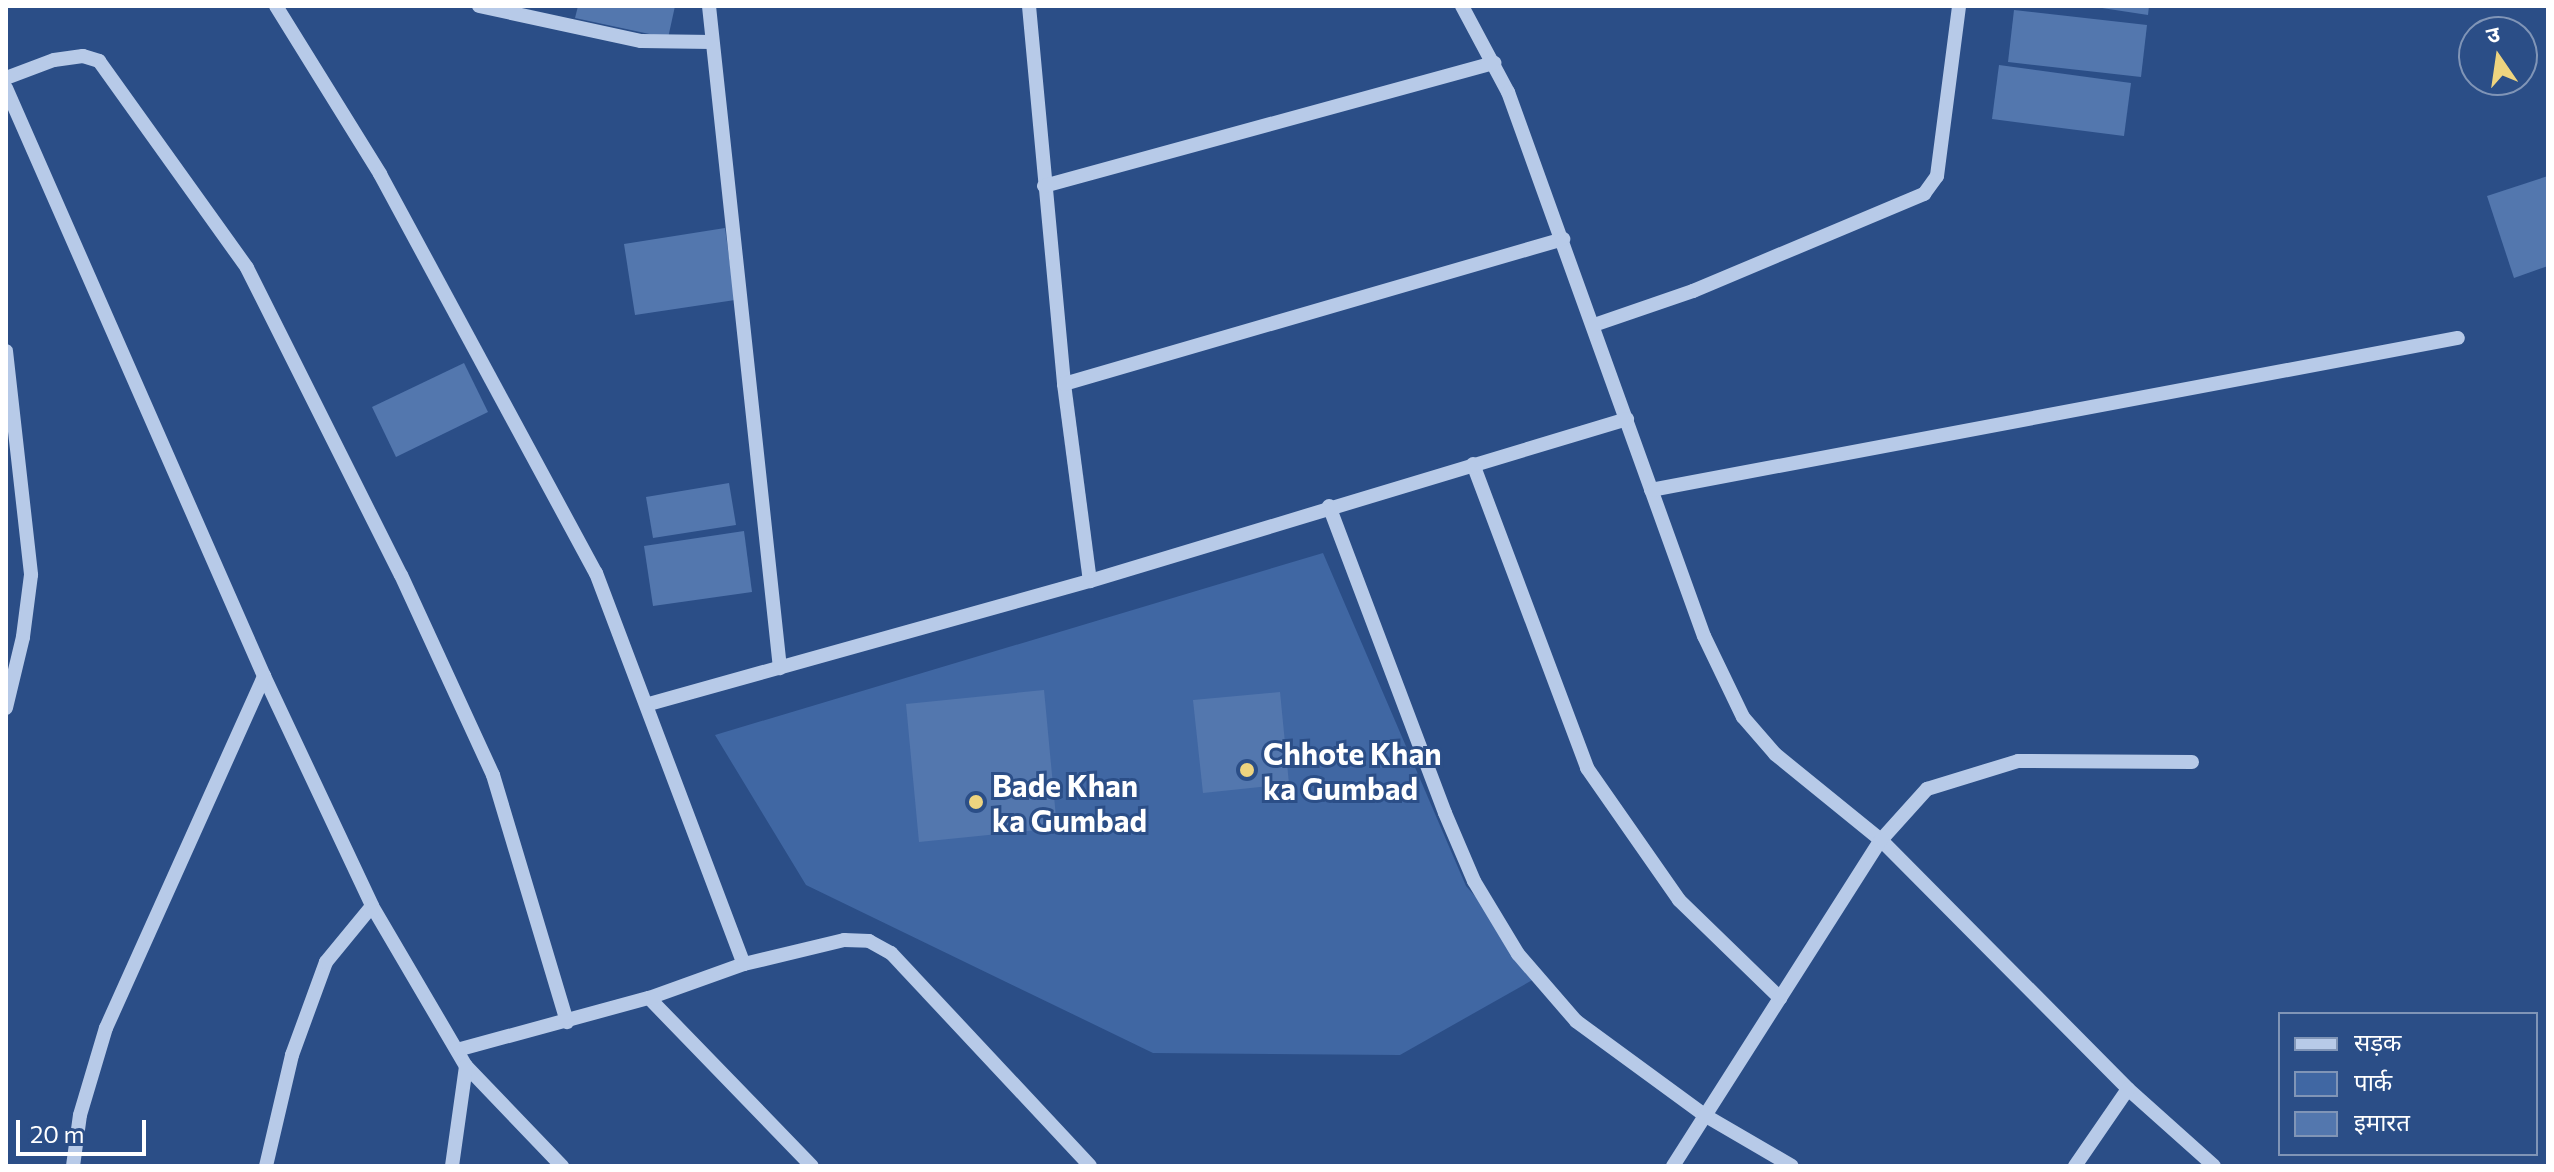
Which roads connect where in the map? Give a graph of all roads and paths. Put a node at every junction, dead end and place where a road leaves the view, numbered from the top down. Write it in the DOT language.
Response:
graph roads {
  1 [pos="276,6"];
  2 [pos="479,6"];
  3 [pos="709,6"];
  4 [pos="1029,6"];
  5 [pos="1462,6"];
  6 [pos="1959,6"];
  7 [pos="712,42"];
  8 [pos="1495,63"];
  9 [pos="6,78"];
  10 [pos="6,88"];
  11 [pos="1044,186"];
  12 [pos="1563,239"];
  13 [pos="1594,325"];
  14 [pos="2458,338"];
  15 [pos="6,351"];
  16 [pos="1064,384"];
  17 [pos="1627,419"];
  18 [pos="1473,464"];
  19 [pos="1651,490"];
  20 [pos="1329,506"];
  21 [pos="1090,581"];
  22 [pos="780,668"];
  23 [pos="264,676"];
  24 [pos="649,704"];
  25 [pos="6,708"];
  26 [pos="2192,762"];
  27 [pos="1881,840"];
  28 [pos="372,906"];
  29 [pos="744,964"];
  30 [pos="649,998"];
  31 [pos="1780,998"];
  32 [pos="567,1022"];
  33 [pos="457,1050"];
  34 [pos="466,1066"];
  35 [pos="2128,1089"];
  36 [pos="1706,1116"];
  37 [pos="73,1166"];
  38 [pos="266,1166"];
  39 [pos="452,1166"];
  40 [pos="562,1166"];
  41 [pos="812,1166"];
  42 [pos="1090,1166"];
  43 [pos="1673,1166"];
  44 [pos="1792,1166"];
  45 [pos="2075,1166"];
  46 [pos="2214,1166"];
  1 -- 24 [label="street"];
  2 -- 7 [label="street"];
  3 -- 7 [label="street"];
  4 -- 11 [label="street"];
  5 -- 8 [label="street"];
  6 -- 13 [label="street"];
  7 -- 22 [label="street"];
  8 -- 11 [label="street"];
  8 -- 12 [label="street"];
  9 -- 32 [label="street"];
  10 -- 23 [label="street"];
  11 -- 16 [label="street"];
  12 -- 13 [label="street"];
  12 -- 16 [label="street"];
  13 -- 17 [label="street"];
  14 -- 19 [label="street"];
  15 -- 25 [label="street"];
  16 -- 21 [label="street"];
  17 -- 18 [label="street"];
  17 -- 19 [label="street"];
  18 -- 20 [label="street"];
  18 -- 31 [label="street"];
  19 -- 27 [label="street"];
  20 -- 21 [label="street"];
  20 -- 36 [label="street"];
  21 -- 22 [label="street"];
  22 -- 24 [label="street"];
  23 -- 28 [label="street"];
  23 -- 37 [label="street"];
  24 -- 29 [label="street"];
  26 -- 27 [label="street"];
  27 -- 31 [label="street"];
  27 -- 35 [label="street"];
  28 -- 33 [label="street"];
  28 -- 38 [label="street"];
  29 -- 30 [label="street"];
  29 -- 42 [label="street"];
  30 -- 32 [label="street"];
  30 -- 41 [label="street"];
  31 -- 36 [label="street"];
  32 -- 33 [label="street"];
  33 -- 34 [label="street"];
  34 -- 39 [label="street"];
  34 -- 40 [label="street"];
  35 -- 45 [label="street"];
  35 -- 46 [label="street"];
  36 -- 43 [label="street"];
  36 -- 44 [label="street"];
}
